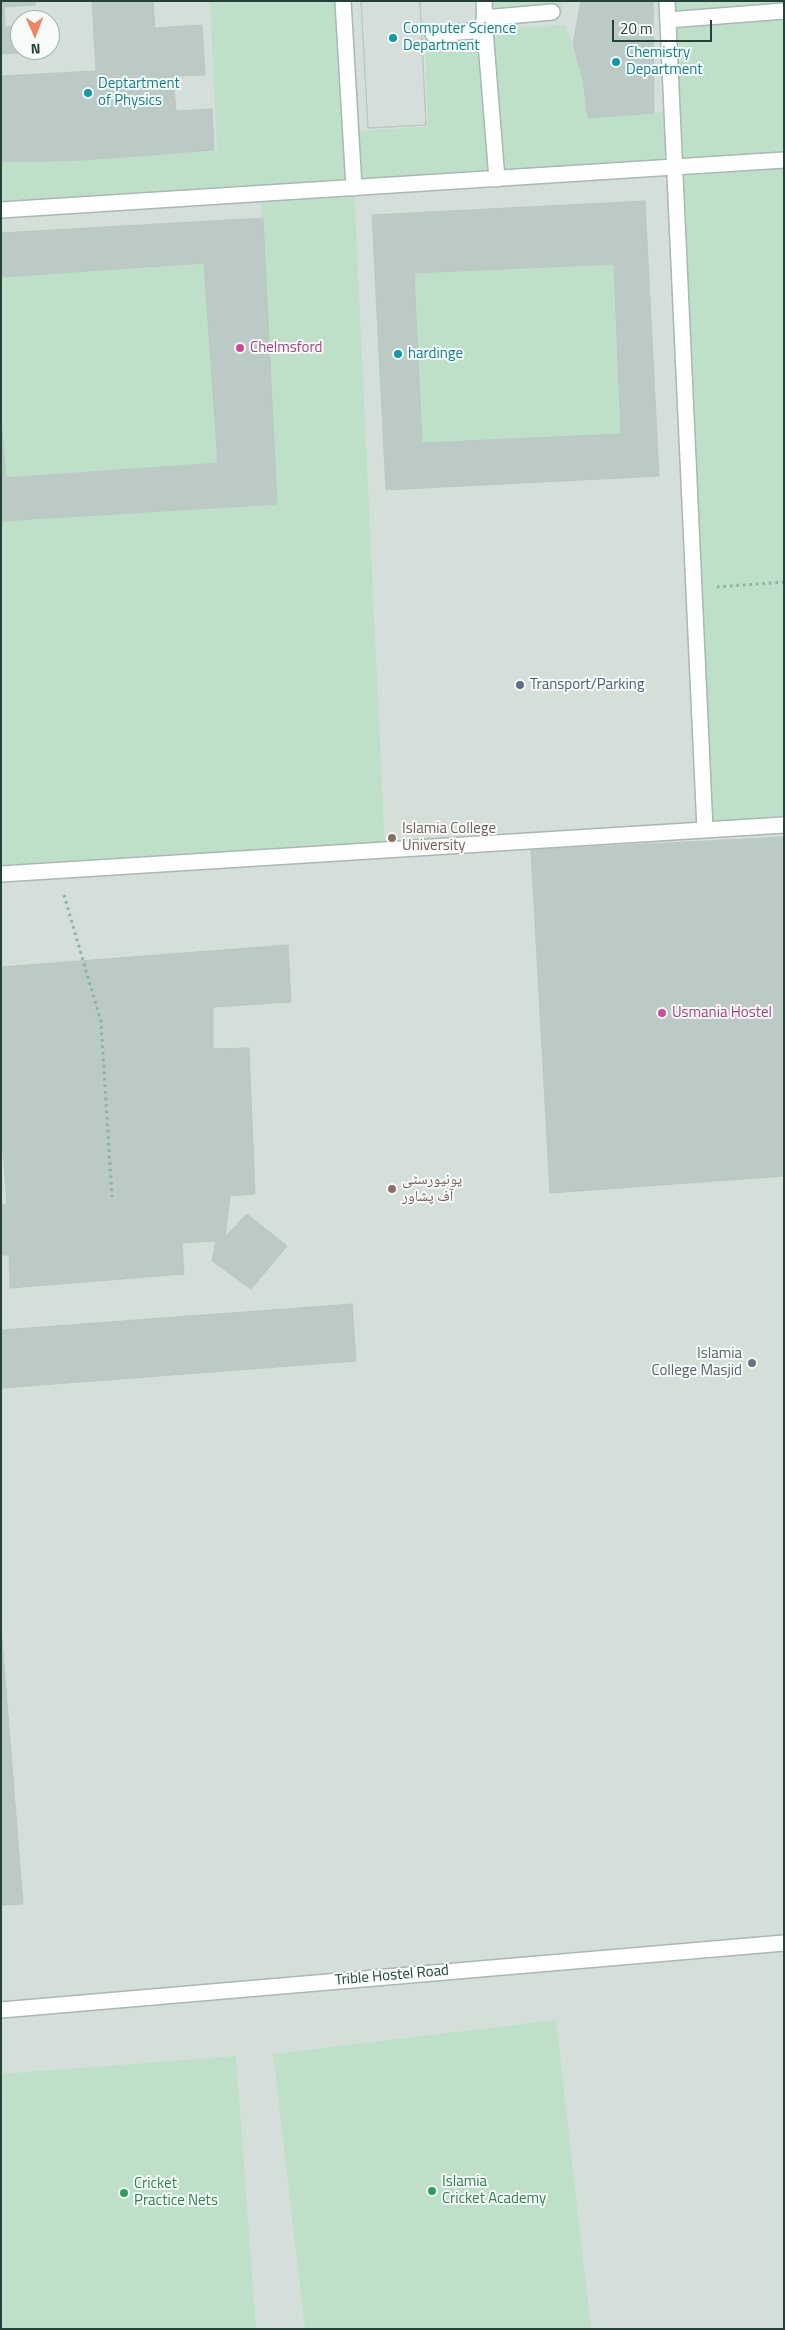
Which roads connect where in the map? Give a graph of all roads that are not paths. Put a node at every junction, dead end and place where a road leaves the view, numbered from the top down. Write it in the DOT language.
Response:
graph roads {
  1 [pos="343,1"];
  2 [pos="484,1"];
  3 [pos="667,1"];
  4 [pos="784,11"];
  5 [pos="552,12"];
  6 [pos="484,18"];
  7 [pos="668,20"];
  8 [pos="434,34"];
  9 [pos="784,160"];
  10 [pos="675,167"];
  11 [pos="497,178"];
  12 [pos="354,188"];
  13 [pos="1,210"];
  14 [pos="784,825"];
  15 [pos="705,830"];
  16 [pos="1,874"];
  17 [pos="784,1943"];
  18 [pos="1,2010"];
  1 -- 12 [label="street"];
  2 -- 6 [label="street"];
  3 -- 7 [label="street"];
  4 -- 7 [label="street"];
  5 -- 6 [label="street"];
  6 -- 8 [label="street"];
  6 -- 11 [label="street"];
  7 -- 10 [label="street"];
  9 -- 10 [label="street"];
  10 -- 11 [label="street"];
  10 -- 15 [label="street"];
  11 -- 12 [label="street"];
  12 -- 13 [label="street"];
  14 -- 15 [label="street"];
  15 -- 16 [label="street"];
  17 -- 18 [label="street, Trible Hostel Road"];
}
